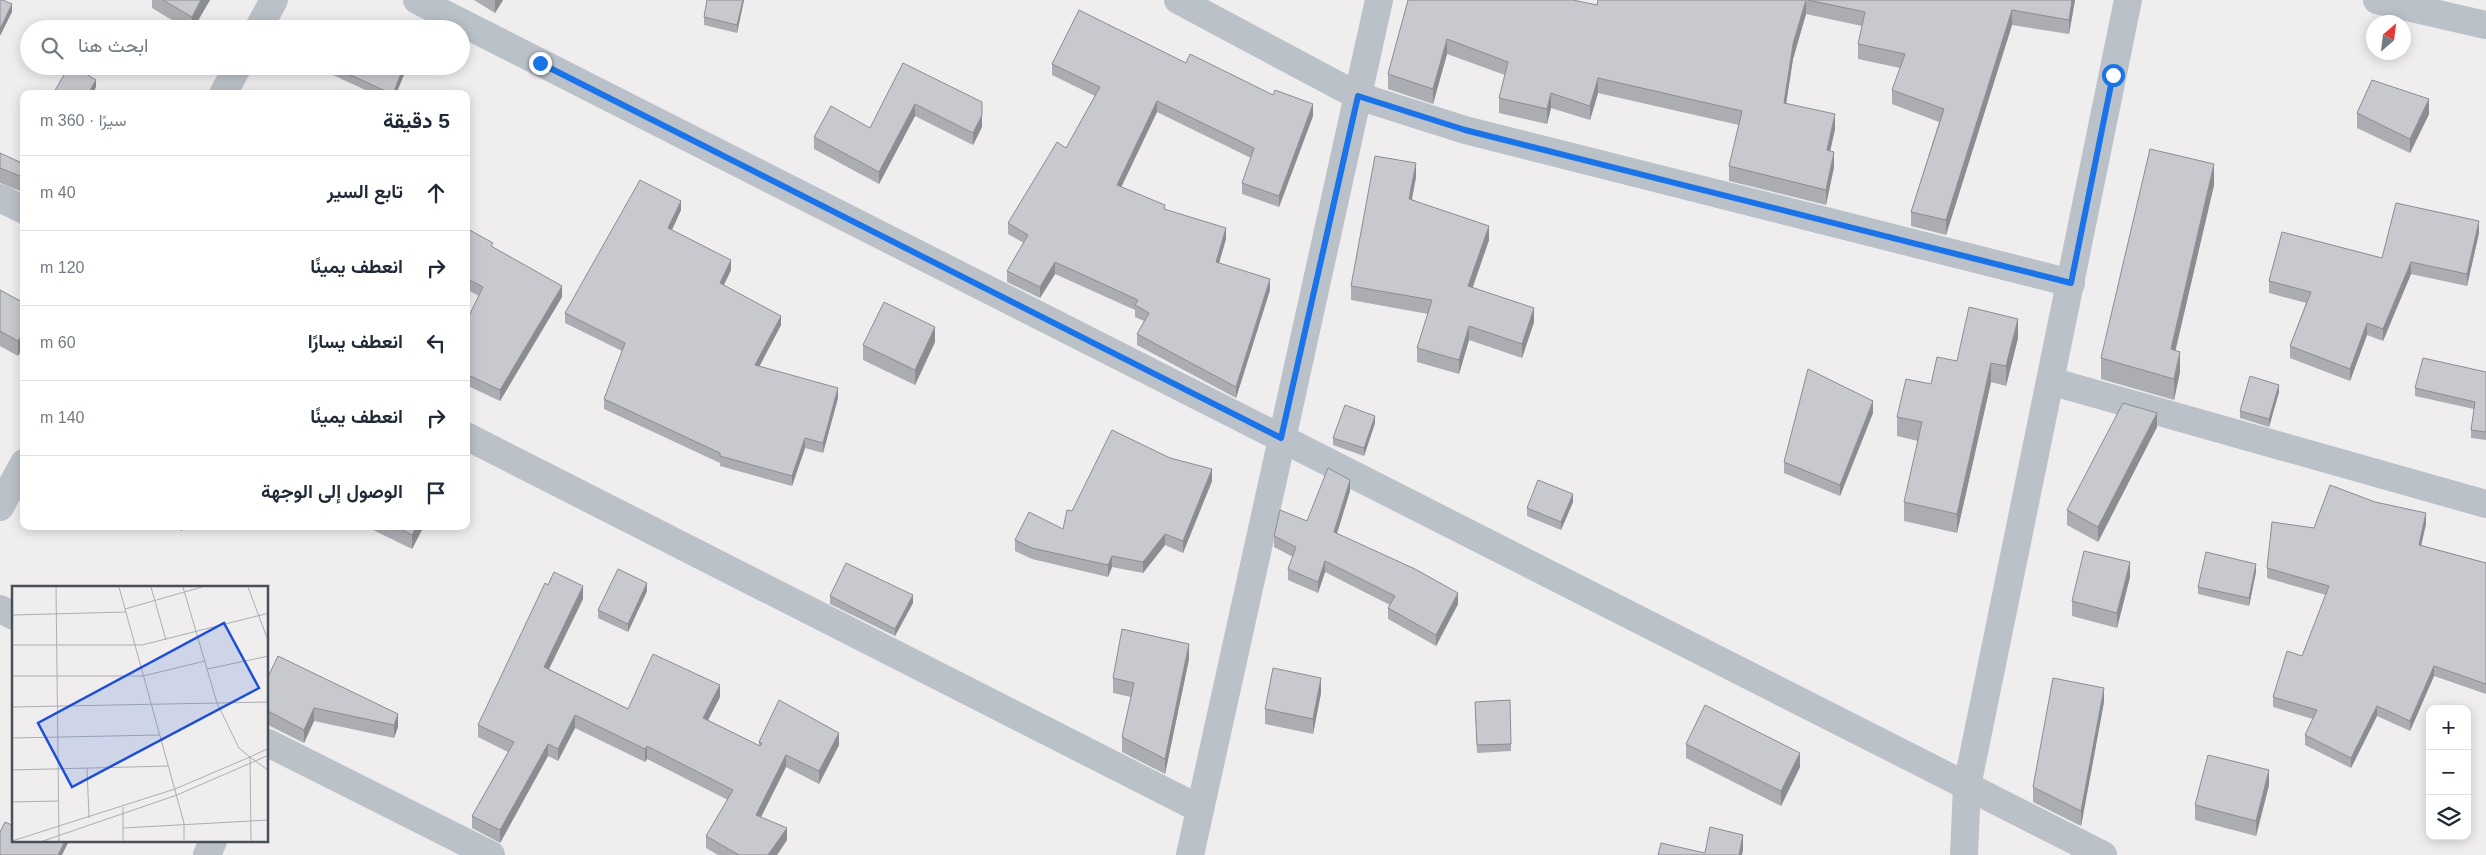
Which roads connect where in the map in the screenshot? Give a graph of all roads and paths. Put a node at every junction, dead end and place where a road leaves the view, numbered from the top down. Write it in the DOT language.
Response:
graph roads {
  1 [pos="274,0"];
  2 [pos="417,0"];
  3 [pos="1178,0"];
  4 [pos="1379,0"];
  5 [pos="2128,0"];
  6 [pos="2377,0"];
  7 [pos="263,20"];
  8 [pos="456,20"];
  9 [pos="2486,25"];
  10 [pos="470,27"];
  11 [pos="233,75"];
  12 [pos="225,90"];
  13 [pos="1358,96"];
  14 [pos="0,198"];
  15 [pos="20,208"];
  16 [pos="2071,283"];
  17 [pos="2050,381"];
  18 [pos="470,438"];
  19 [pos="1281,438"];
  20 [pos="20,470"];
  21 [pos="2486,504"];
  22 [pos="0,507"];
  23 [pos="0,609"];
  24 [pos="12,615"];
  25 [pos="269,744"];
  26 [pos="1967,786"];
  27 [pos="1200,809"];
  28 [pos="212,842"];
  29 [pos="206,855"];
  30 [pos="491,855"];
  31 [pos="1190,855"];
  32 [pos="1964,855"];
  33 [pos="2103,855"];
  1 -- 7 [label="street"];
  2 -- 8 [label="street"];
  3 -- 13 [label="street"];
  4 -- 13 [label="street"];
  5 -- 16 [label="street"];
  6 -- 9 [label="street"];
  10 -- 19 [label="street"];
  11 -- 12 [label="street"];
  13 -- 16 [label="street"];
  13 -- 19 [label="street"];
  14 -- 15 [label="street"];
  16 -- 17 [label="street"];
  17 -- 21 [label="street"];
  17 -- 26 [label="street"];
  18 -- 27 [label="street"];
  19 -- 26 [label="street"];
  19 -- 27 [label="street"];
  20 -- 22 [label="street"];
  23 -- 24 [label="street"];
  25 -- 30 [label="street"];
  26 -- 32 [label="street"];
  26 -- 33 [label="street"];
  27 -- 31 [label="street"];
  28 -- 29 [label="street"];
}
